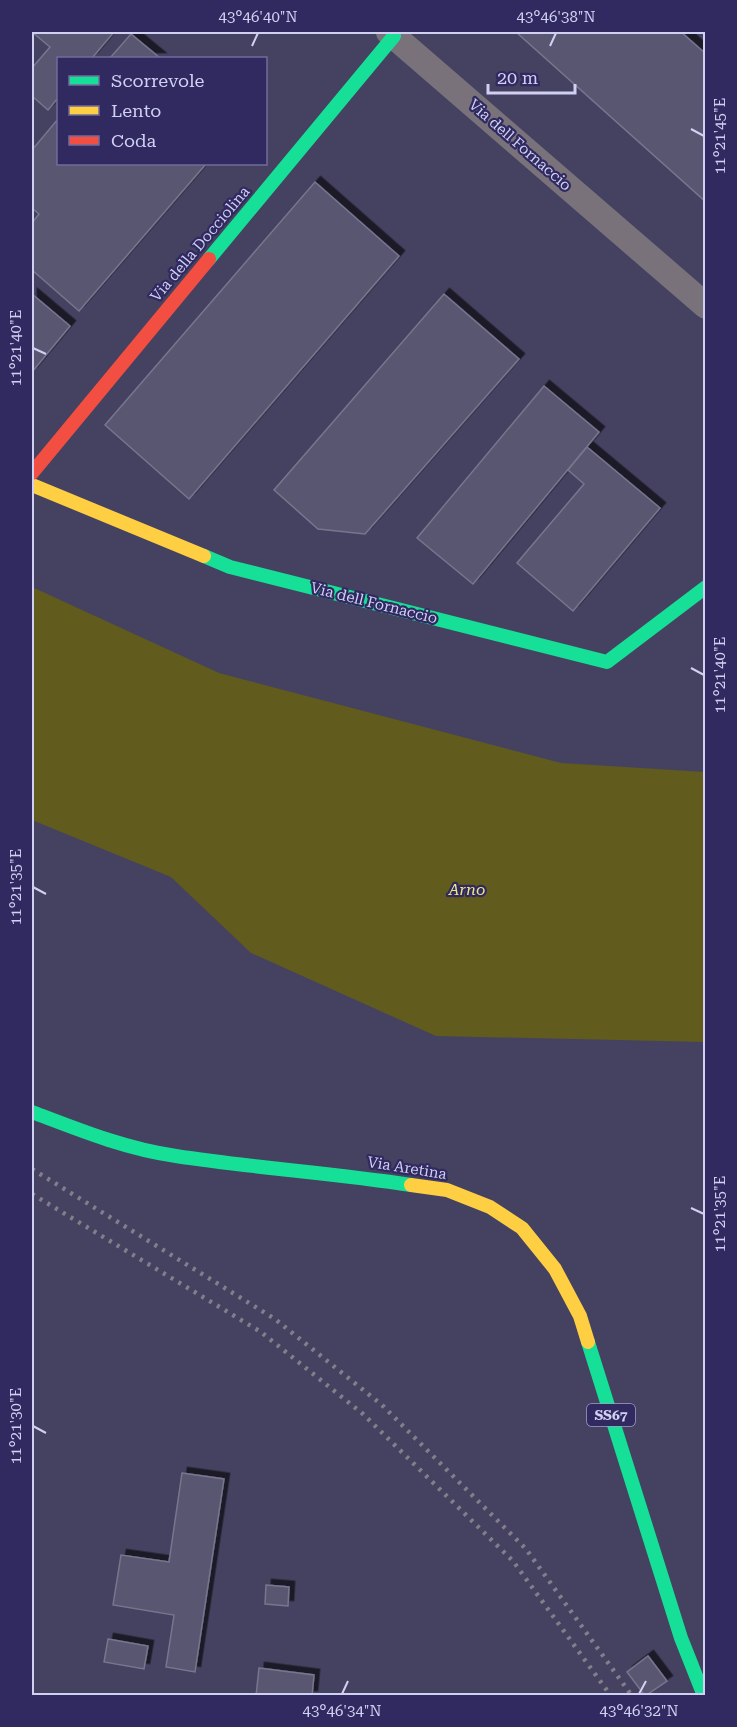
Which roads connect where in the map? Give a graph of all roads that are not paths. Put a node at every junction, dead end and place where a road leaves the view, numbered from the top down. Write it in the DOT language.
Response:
graph roads {
  1 [pos="391,34"];
  2 [pos="705,306"];
  3 [pos="32,472"];
  4 [pos="32,485"];
  5 [pos="705,587"];
  6 [pos="32,1112"];
  7 [pos="704,1695"];
  1 -- 2 [label="street, Via dell Fornaccio"];
  1 -- 3 [label="street, Via della Docciolina"];
  4 -- 5 [label="street, Via dell Fornaccio"];
  6 -- 7 [label="street, Via Aretina / SS67"];
}
